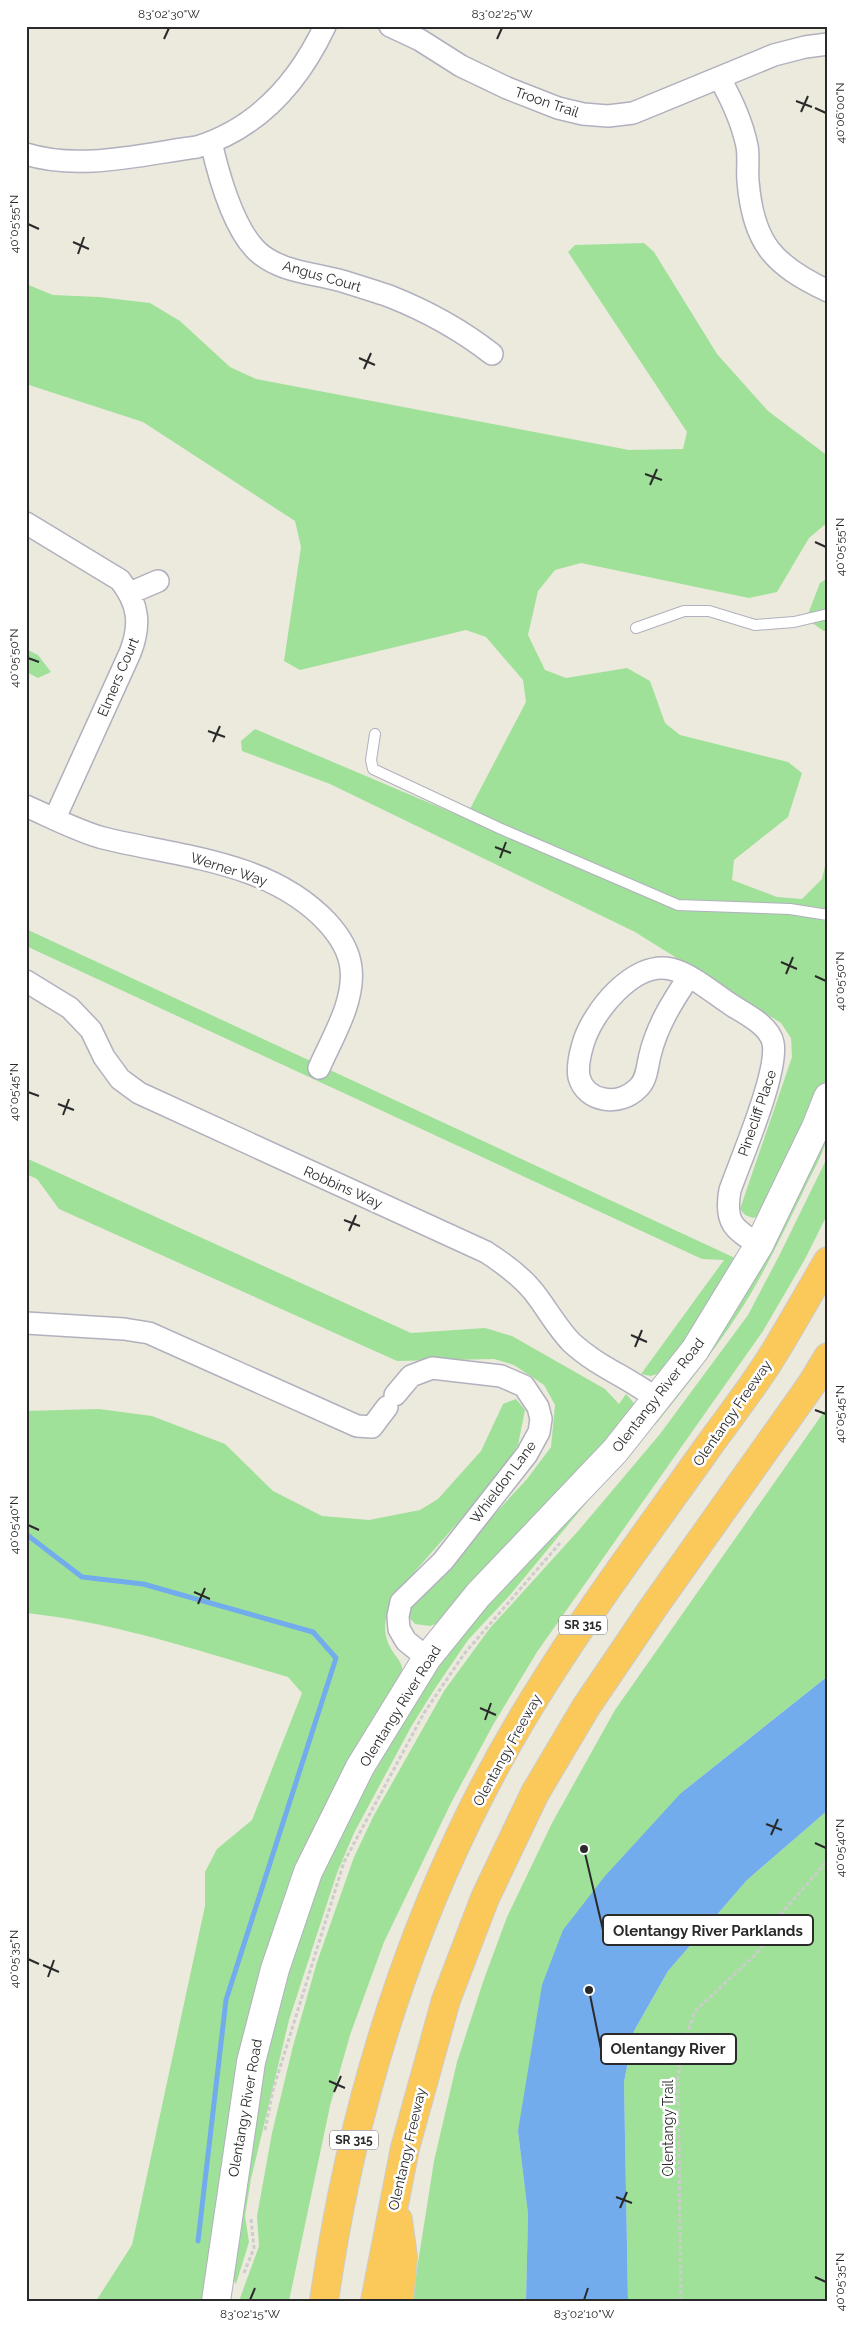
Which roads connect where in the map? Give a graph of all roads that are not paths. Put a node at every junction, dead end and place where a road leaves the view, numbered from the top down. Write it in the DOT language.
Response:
graph roads {
  1 [pos="325,26"];
  2 [pos="390,26"];
  3 [pos="828,44"];
  4 [pos="720,78"];
  5 [pos="211,142"];
  6 [pos="26,154"];
  7 [pos="828,291"];
  8 [pos="492,354"];
  9 [pos="26,523"];
  10 [pos="158,581"];
  11 [pos="130,593"];
  12 [pos="828,614"];
  13 [pos="636,628"];
  14 [pos="375,734"];
  15 [pos="26,806"];
  16 [pos="55,818"];
  17 [pos="828,915"];
  18 [pos="688,978"];
  19 [pos="26,981"];
  20 [pos="319,1068"];
  21 [pos="828,1097"];
  22 [pos="759,1245"];
  23 [pos="828,1261"];
  24 [pos="26,1323"];
  25 [pos="828,1357"];
  26 [pos="658,1400"];
  27 [pos="427,1658"];
  28 [pos="394,2196"];
  29 [pos="216,2301"];
  30 [pos="324,2301"];
  31 [pos="375,2301"];
  32 [pos="399,2301"];
  1 -- 5 [label="street"];
  2 -- 4 [label="street, Troon Trail"];
  3 -- 4 [label="street, Troon Trail"];
  4 -- 7 [label="street"];
  5 -- 6 [label="street"];
  5 -- 8 [label="street, Angus Court"];
  9 -- 11 [label="street, Elmers Court"];
  10 -- 11 [label="street"];
  11 -- 16 [label="street, Elmers Court"];
  12 -- 13 [label="lane"];
  14 -- 17 [label="lane"];
  15 -- 16 [label="street, Werner Way"];
  16 -- 20 [label="street, Werner Way"];
  18 -- 18 [label="street, Pinecliff Place"];
  18 -- 22 [label="street, Pinecliff Place"];
  19 -- 26 [label="street, Robbins Way"];
  21 -- 22 [label="main road, Olentangy River Road"];
  22 -- 26 [label="main road, Olentangy River Road"];
  23 -- 30 [label="highway, Olentangy Freeway / SR 315"];
  24 -- 27 [label="street, Whieldon Lane"];
  25 -- 28 [label="highway, Olentangy Freeway"];
  26 -- 27 [label="main road, Olentangy River Road"];
  27 -- 29 [label="main road, Olentangy River Road"];
  28 -- 31 [label="highway, Olentangy Freeway"];
  28 -- 32 [label="highway"];
}
